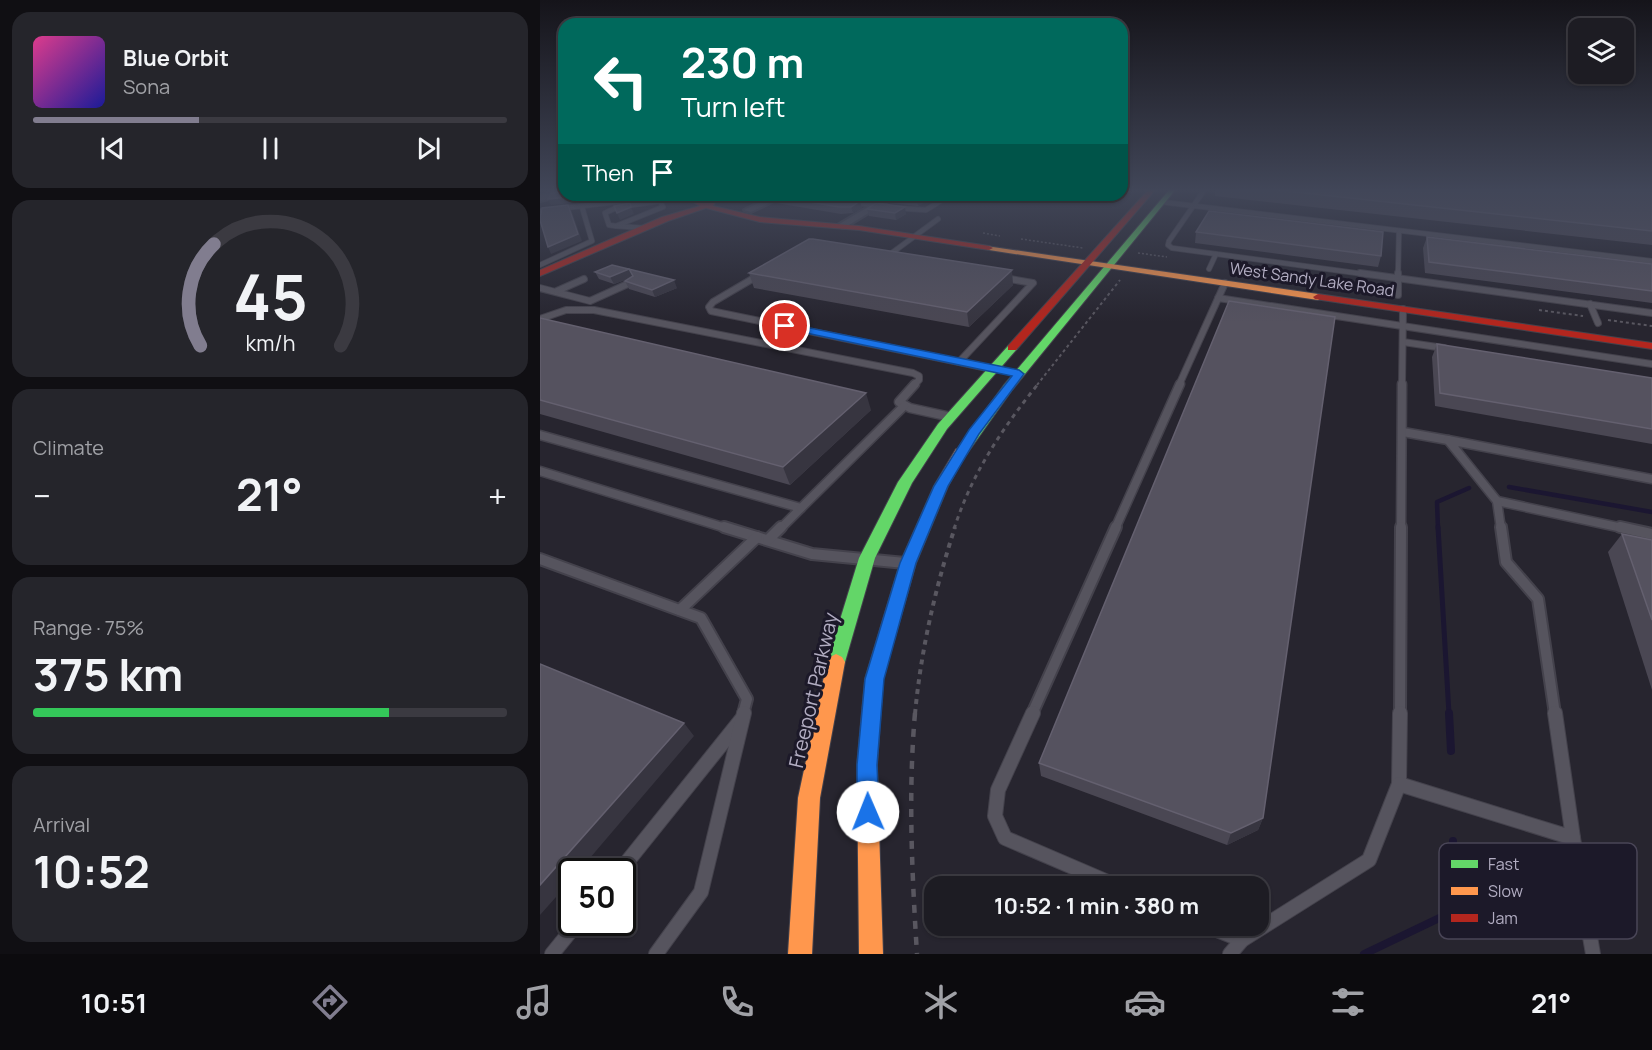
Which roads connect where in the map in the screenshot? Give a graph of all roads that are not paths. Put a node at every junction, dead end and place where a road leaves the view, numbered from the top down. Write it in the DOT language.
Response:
graph roads {
  1 [pos="918,233"];
  2 [pos="590,234"];
  3 [pos="632,234"];
  4 [pos="922,234"];
  5 [pos="1115,234"];
  6 [pos="1137,234"];
  7 [pos="1175,234"];
  8 [pos="1399,234"];
  9 [pos="1420,234"];
  10 [pos="1216,254"];
  11 [pos="874,256"];
  12 [pos="885,258"];
  13 [pos="1094,258"];
  14 [pos="896,260"];
  15 [pos="1116,261"];
  16 [pos="1652,261"];
  17 [pos="540,265"];
  18 [pos="1209,270"];
  19 [pos="540,273"];
  20 [pos="762,273"];
  21 [pos="999,277"];
  22 [pos="584,279"];
  23 [pos="1398,279"];
  24 [pos="632,282"];
  25 [pos="1225,283"];
  26 [pos="540,288"];
  27 [pos="557,291"];
  28 [pos="1398,296"];
  29 [pos="1218,298"];
  30 [pos="1590,304"];
  31 [pos="1403,309"];
  32 [pos="1516,312"];
  33 [pos="1652,313"];
  34 [pos="540,319"];
  35 [pos="1598,323"];
  36 [pos="1403,327"];
  37 [pos="1403,342"];
  38 [pos="1652,345"];
  39 [pos="1450,350"];
  40 [pos="959,362"];
  41 [pos="1652,364"];
  42 [pos="992,369"];
  43 [pos="1019,374"];
  44 [pos="904,406"];
  45 [pos="951,417"];
  46 [pos="1403,432"];
  47 [pos="540,435"];
  48 [pos="1448,440"];
  49 [pos="540,471"];
  50 [pos="1652,479"];
  51 [pos="1497,501"];
  52 [pos="801,508"];
  53 [pos="1652,534"];
  54 [pos="757,537"];
  55 [pos="768,540"];
  56 [pos="867,558"];
  57 [pos="540,559"];
  58 [pos="908,563"];
  59 [pos="680,609"];
  60 [pos="743,717"];
  61 [pos="1398,784"];
  62 [pos="1573,838"];
  63 [pos="1574,843"];
  64 [pos="630,858"];
  65 [pos="1094,876"];
  66 [pos="567,936"];
  67 [pos="1232,936"];
  68 [pos="1590,939"];
  69 [pos="1242,940"];
  70 [pos="552,954"];
  71 [pos="656,954"];
  72 [pos="800,954"];
  73 [pos="871,954"];
  74 [pos="1230,954"];
  75 [pos="1593,954"];
  1 -- 12 [label="lane"];
  2 -- 17 [label="lane"];
  3 -- 19 [label="main road"];
  4 -- 13 [label="main road, West Sandy Lake Road"];
  5 -- 13 [label="main road, Freeport Parkway"];
  6 -- 15 [label="main road"];
  7 -- 10 [label="lane"];
  8 -- 23 [label="lane"];
  9 -- 16 [label="lane"];
  10 -- 18 [label="lane"];
  10 -- 23 [label="lane"];
  11 -- 12 [label="lane"];
  12 -- 14 [label="lane"];
  13 -- 15 [label="main road, West Sandy Lake Road"];
  13 -- 42 [label="main road, Freeport Parkway"];
  15 -- 18 [label="main road, West Sandy Lake Road"];
  15 -- 25 [label="main road, West Sandy Lake Road"];
  15 -- 43 [label="main road"];
  18 -- 28 [label="main road, West Sandy Lake Road"];
  20 -- 40 [label="lane"];
  21 -- 40 [label="lane"];
  22 -- 27 [label="lane"];
  23 -- 28 [label="lane"];
  23 -- 30 [label="lane"];
  24 -- 27 [label="lane"];
  25 -- 29 [label="lane"];
  25 -- 31 [label="main road, West Sandy Lake Road"];
  26 -- 27 [label="lane"];
  28 -- 31 [label="main road"];
  28 -- 32 [label="main road, West Sandy Lake Road"];
  29 -- 36 [label="lane"];
  29 -- 65 [label="lane"];
  30 -- 33 [label="lane"];
  30 -- 35 [label="lane"];
  31 -- 36 [label="lane"];
  31 -- 38 [label="main road, West Sandy Lake Road"];
  34 -- 44 [label="lane"];
  36 -- 37 [label="lane"];
  36 -- 41 [label="lane"];
  37 -- 39 [label="lane"];
  37 -- 46 [label="lane"];
  40 -- 42 [label="lane"];
  42 -- 43 [label="main road"];
  42 -- 45 [label="main road, Freeport Parkway"];
  43 -- 58 [label="main road"];
  44 -- 45 [label="lane"];
  44 -- 52 [label="lane"];
  45 -- 56 [label="main road, Freeport Parkway"];
  46 -- 48 [label="lane"];
  46 -- 61 [label="lane"];
  47 -- 52 [label="lane"];
  48 -- 50 [label="lane"];
  48 -- 51 [label="lane"];
  49 -- 54 [label="lane"];
  51 -- 53 [label="lane"];
  51 -- 62 [label="lane"];
  52 -- 55 [label="lane"];
  54 -- 55 [label="lane"];
  54 -- 59 [label="lane"];
  55 -- 56 [label="lane"];
  56 -- 58 [label="lane"];
  56 -- 72 [label="main road, Freeport Parkway"];
  57 -- 59 [label="lane"];
  58 -- 73 [label="main road"];
  59 -- 60 [label="lane"];
  60 -- 64 [label="lane"];
  60 -- 71 [label="lane"];
  61 -- 62 [label="lane"];
  61 -- 69 [label="lane"];
  62 -- 63 [label="lane"];
  66 -- 70 [label="lane"];
  67 -- 69 [label="lane"];
  68 -- 75 [label="lane"];
  69 -- 74 [label="lane"];
}
